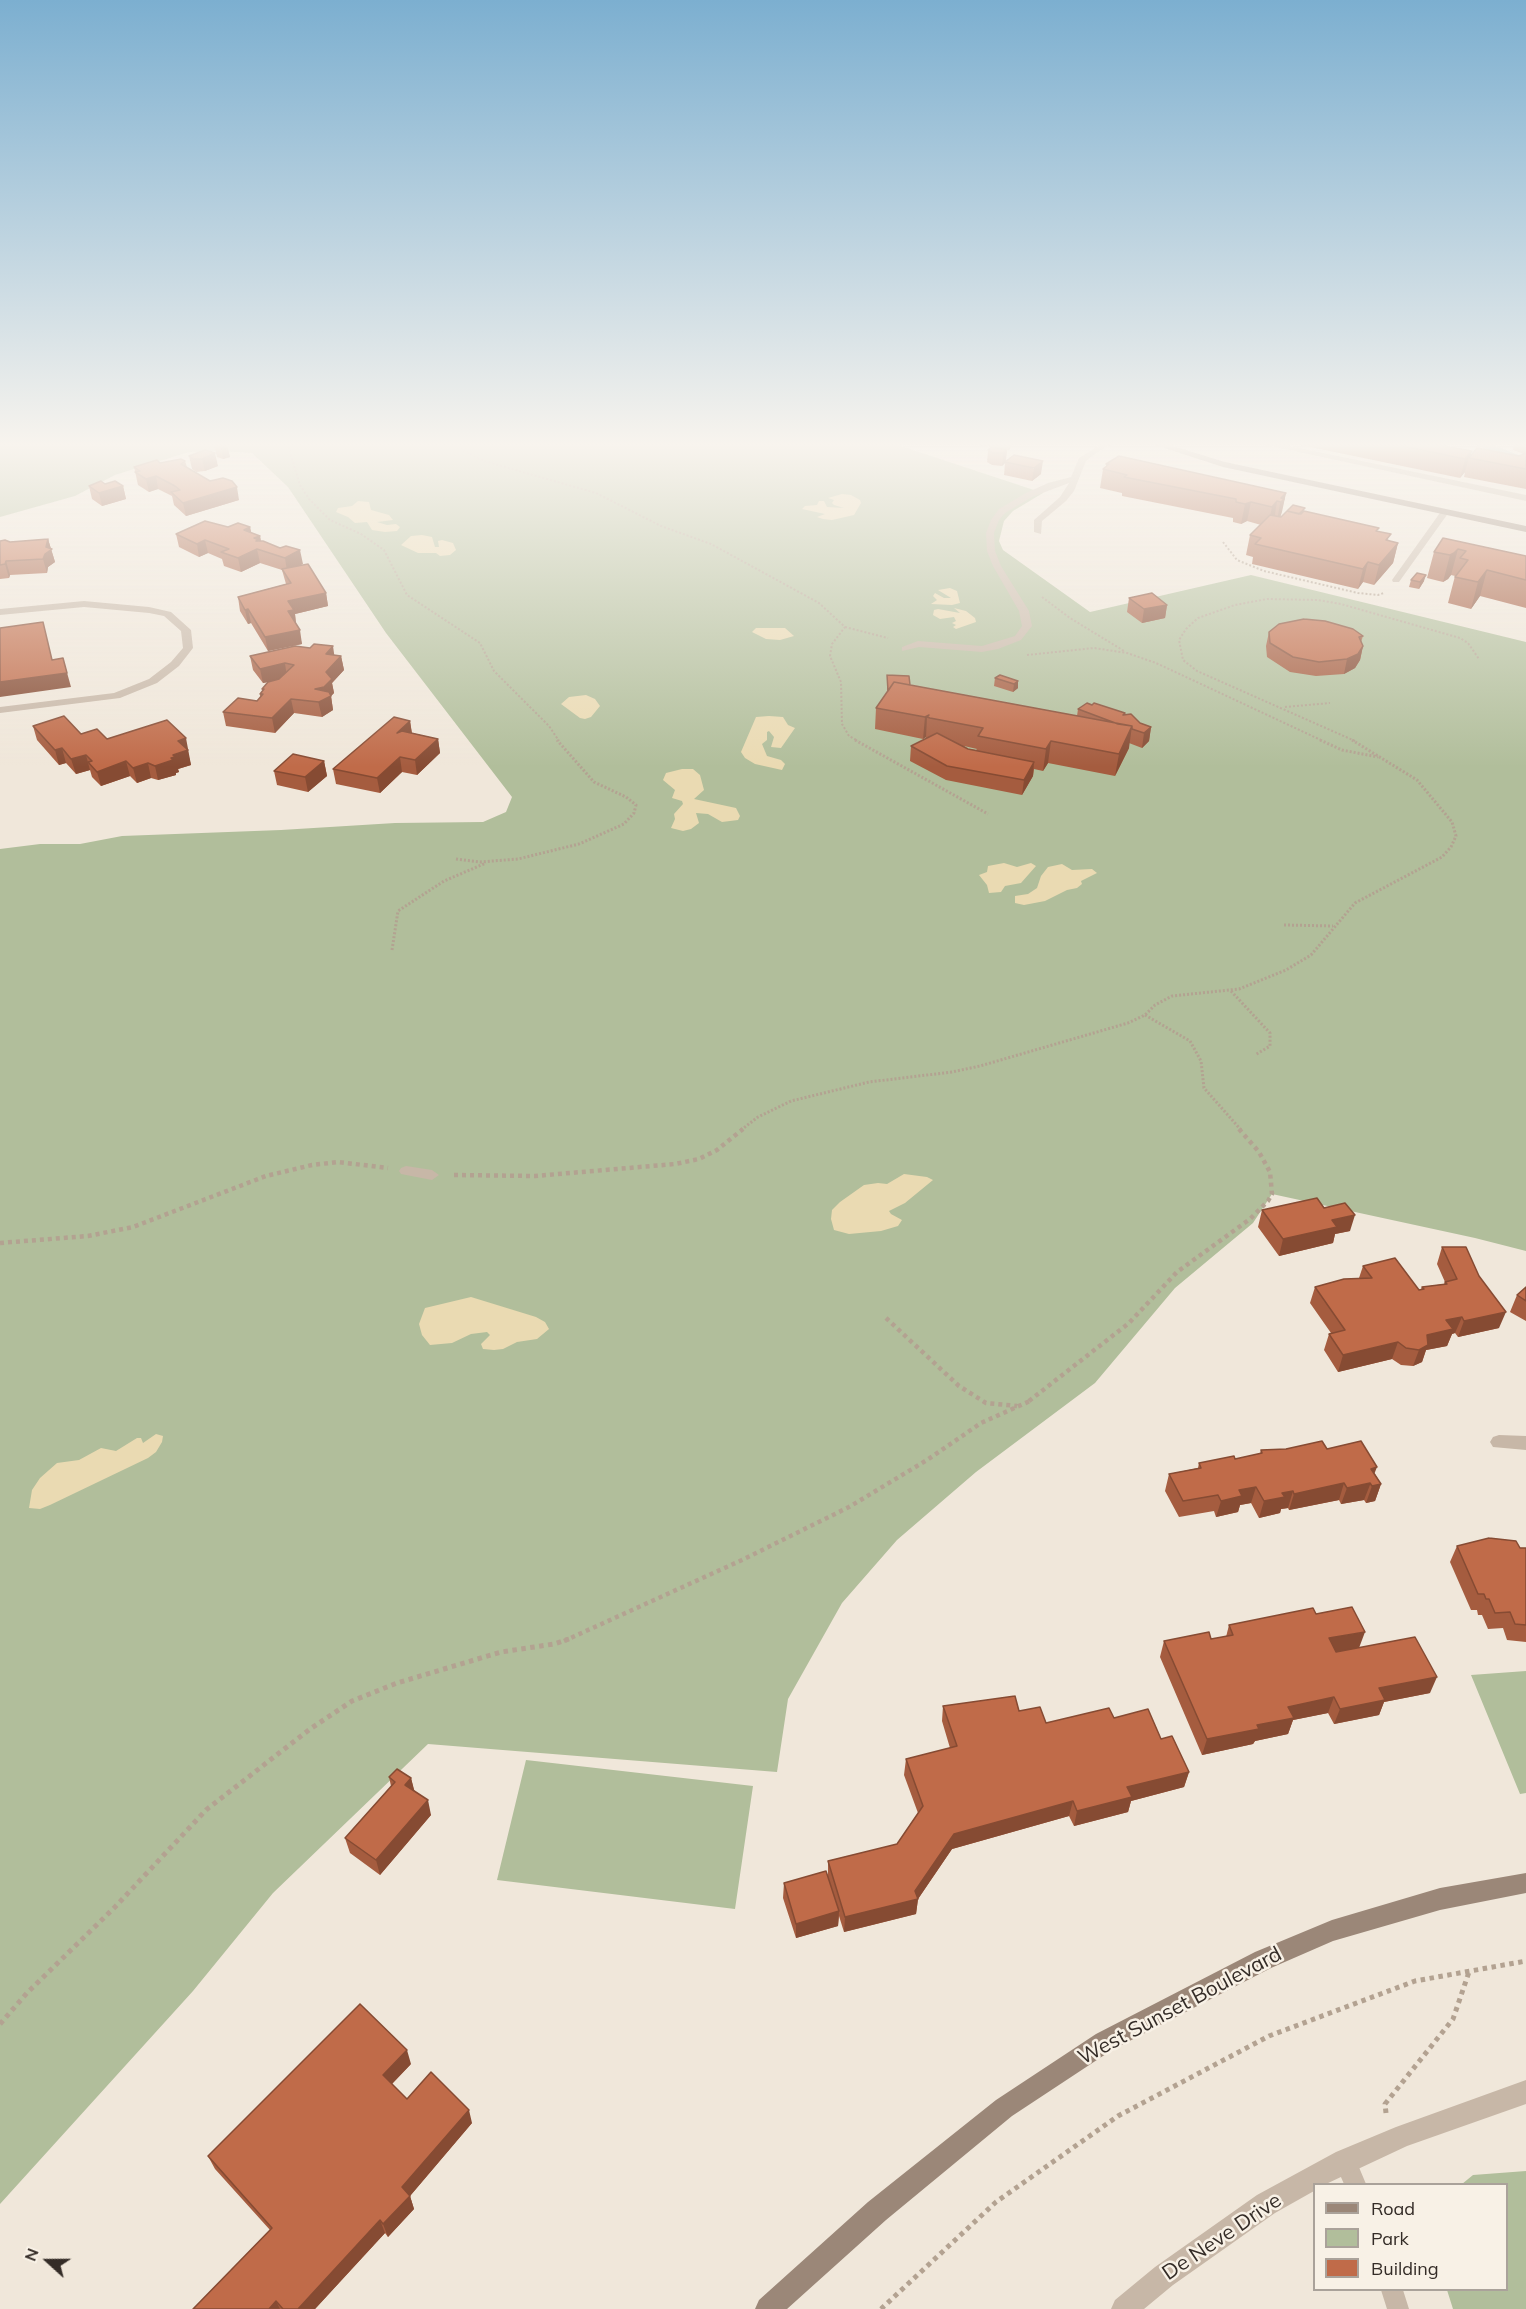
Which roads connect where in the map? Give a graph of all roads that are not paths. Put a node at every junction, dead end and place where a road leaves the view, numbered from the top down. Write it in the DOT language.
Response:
graph roads {
  1 [pos="992,551"];
  2 [pos="1417,551"];
  3 [pos="1396,580"];
  4 [pos="0,612"];
  5 [pos="905,649"];
  6 [pos="0,710"];
  7 [pos="406,1171"];
  8 [pos="432,1175"];
  9 [pos="1499,1442"];
  10 [pos="1526,1443"];
  11 [pos="1526,1883"];
  12 [pos="1526,2092"];
  13 [pos="1345,2161"];
  14 [pos="1354,2183"];
  15 [pos="1393,2291"];
  16 [pos="768,2309"];
  17 [pos="1124,2309"];
  18 [pos="1398,2309"];
  1 -- 5 [label="lane"];
  2 -- 3 [label="lane"];
  4 -- 6 [label="street"];
  7 -- 8 [label="lane"];
  9 -- 10 [label="street"];
  11 -- 16 [label="main road, West Sunset Boulevard"];
  12 -- 13 [label="street, De Neve Drive"];
  13 -- 14 [label="lane"];
  13 -- 17 [label="street, De Neve Drive"];
  15 -- 18 [label="lane"];
}
